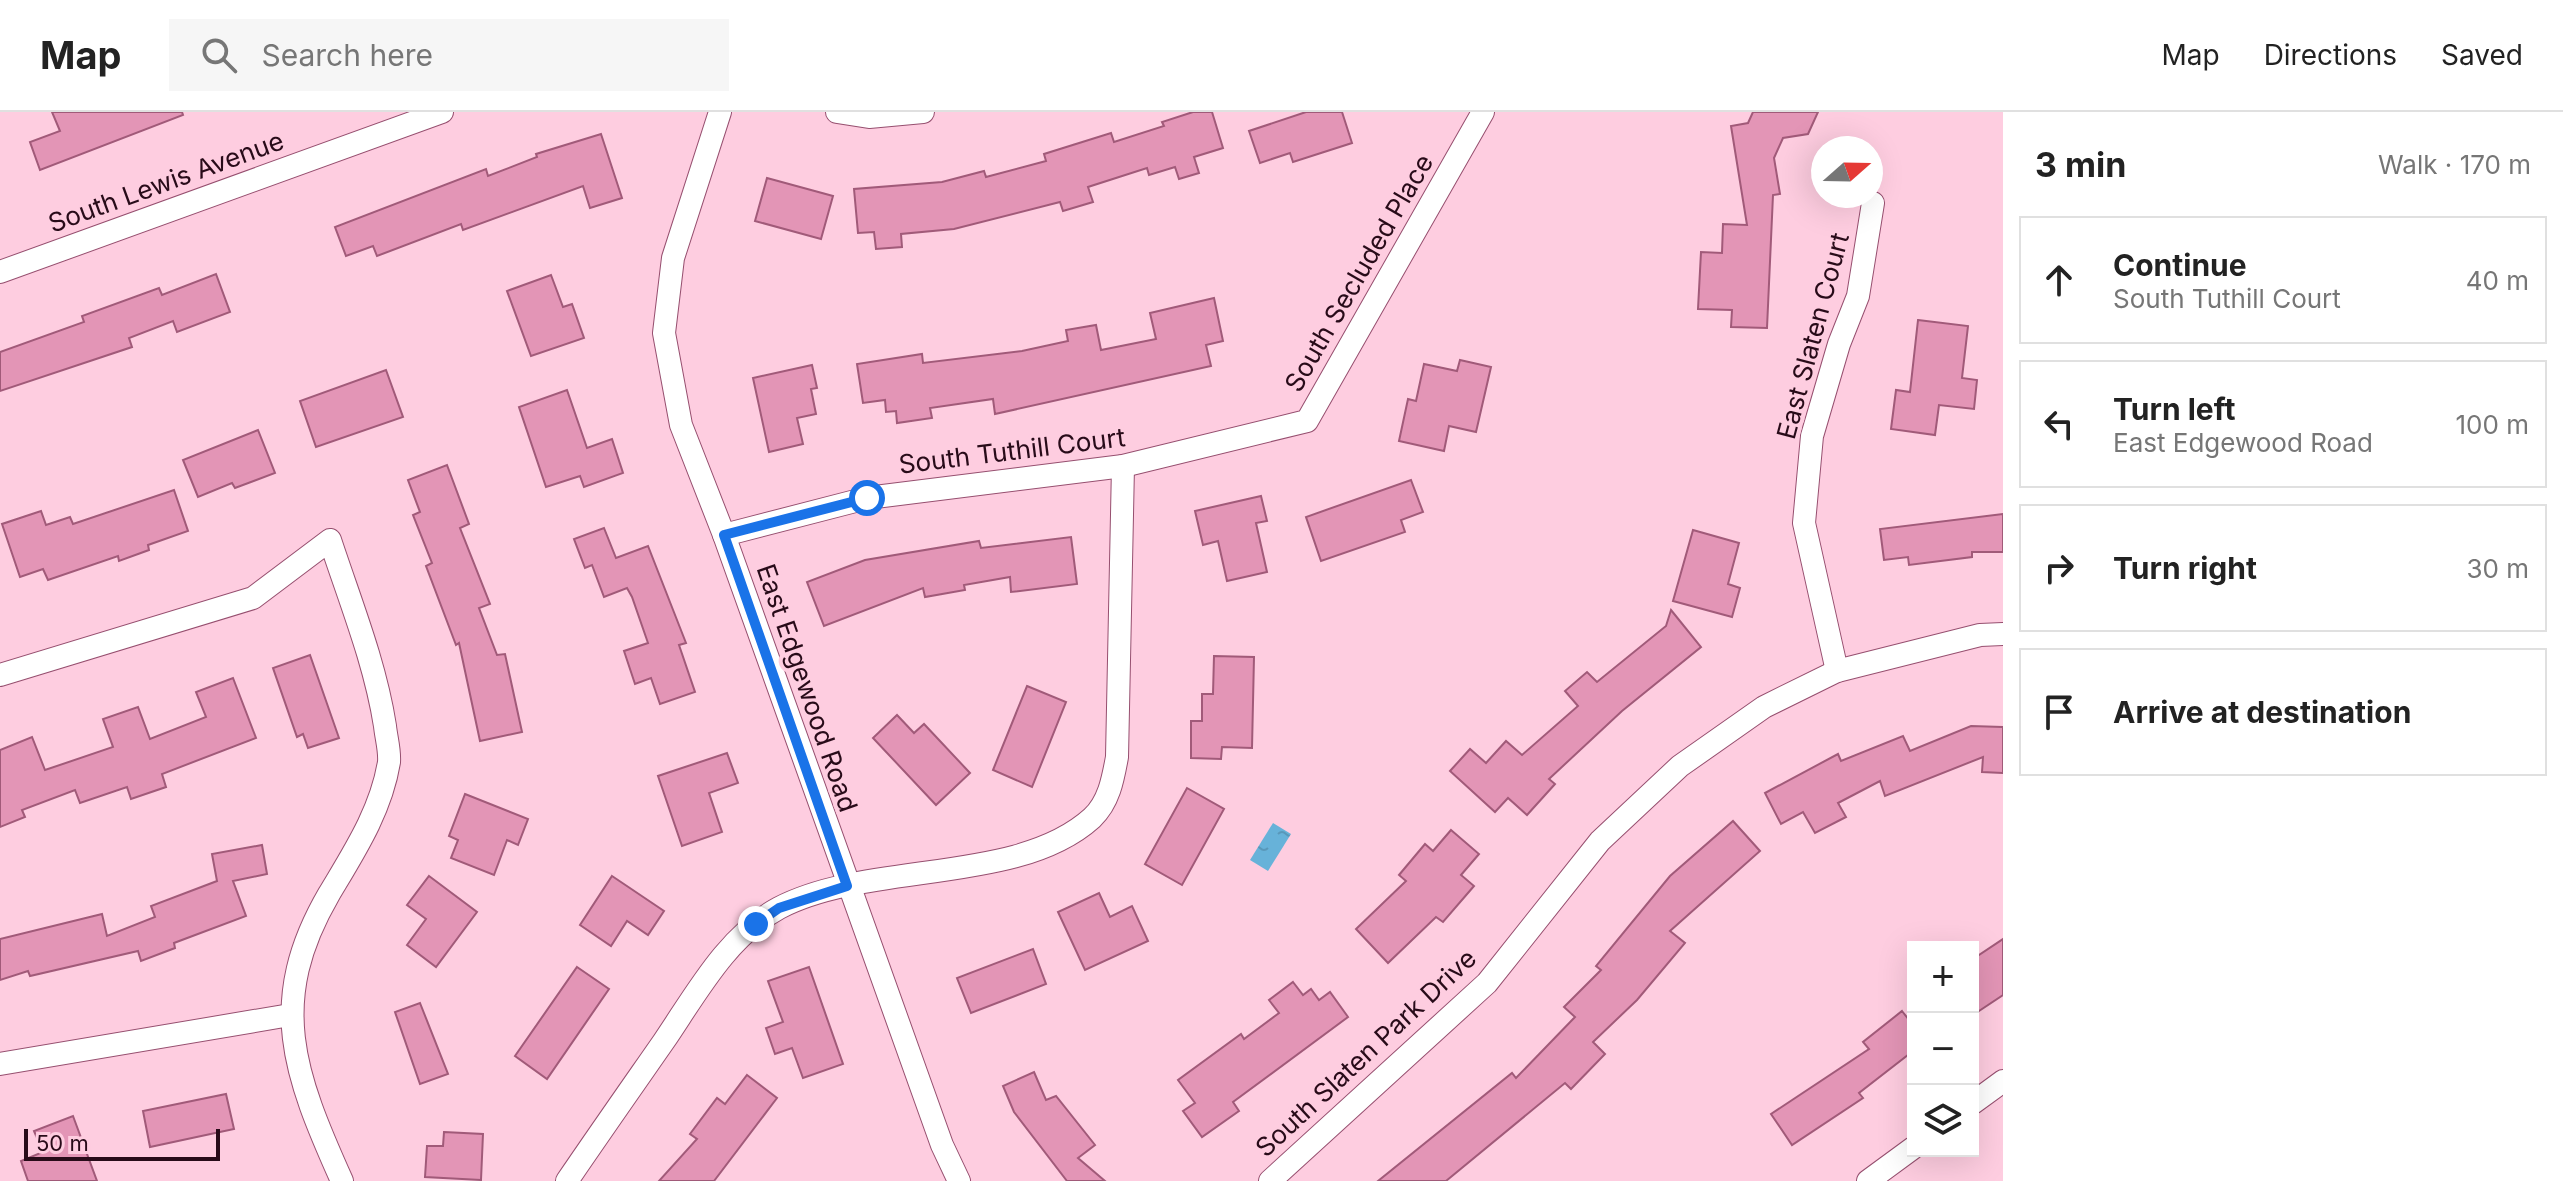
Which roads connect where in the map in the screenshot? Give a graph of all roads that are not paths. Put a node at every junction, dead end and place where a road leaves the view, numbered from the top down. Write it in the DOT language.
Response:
graph roads {
  1 [pos="720,112"];
  2 [pos="837,112"];
  3 [pos="923,112"];
  4 [pos="1483,112"];
  5 [pos="430,114"];
  6 [pos="1872,208"];
  7 [pos="0,272"];
  8 [pos="1307,421"];
  9 [pos="1123,466"];
  10 [pos="724,535"];
  11 [pos="2003,634"];
  12 [pos="1837,671"];
  13 [pos="0,675"];
  14 [pos="847,886"];
  15 [pos="290,1015"];
  16 [pos="0,1064"];
  17 [pos="2003,1081"];
  18 [pos="1979,1099"];
  19 [pos="1907,1152"];
  20 [pos="342,1181"];
  21 [pos="567,1181"];
  22 [pos="959,1181"];
  23 [pos="1270,1181"];
  24 [pos="1868,1181"];
  1 -- 10 [label="street, East Edgewood Road"];
  2 -- 3 [label="street"];
  4 -- 8 [label="street, South Secluded Place"];
  5 -- 7 [label="street, South Lewis Avenue"];
  6 -- 12 [label="street, East Slaten Court"];
  8 -- 9 [label="street, South Tuthill Court"];
  9 -- 10 [label="street, South Tuthill Court"];
  9 -- 14 [label="street"];
  10 -- 14 [label="street, East Edgewood Road"];
  11 -- 12 [label="street, South Slaten Park Drive"];
  12 -- 23 [label="street, South Slaten Park Drive"];
  13 -- 15 [label="street"];
  14 -- 21 [label="street"];
  14 -- 22 [label="street, East Edgewood Road"];
  15 -- 16 [label="street"];
  15 -- 20 [label="street"];
  17 -- 18 [label="street"];
  19 -- 24 [label="street"];
}
